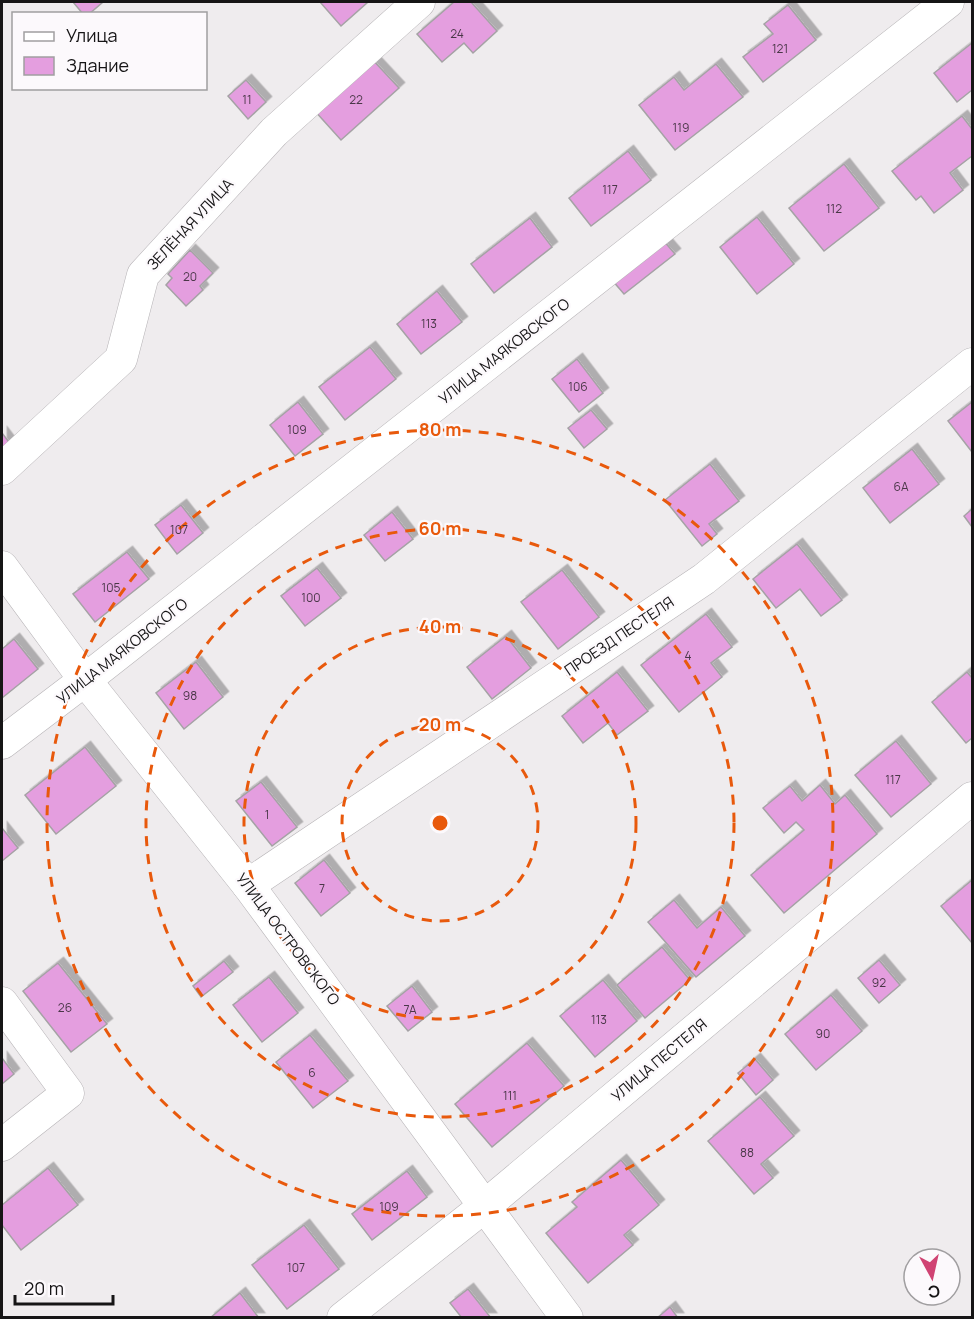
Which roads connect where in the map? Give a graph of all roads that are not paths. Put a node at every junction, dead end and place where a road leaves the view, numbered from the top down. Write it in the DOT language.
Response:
graph roads {
  1 [pos="419,2"];
  2 [pos="948,2"];
  3 [pos="972,364"];
  4 [pos="2,469"];
  5 [pos="2,567"];
  6 [pos="85,680"];
  7 [pos="2,743"];
  8 [pos="972,798"];
  9 [pos="248,885"];
  10 [pos="2,1003"];
  11 [pos="2,1145"];
  12 [pos="485,1206"];
  13 [pos="343,1317"];
  14 [pos="567,1317"];
  1 -- 4 [label="street, ЗЕЛЁНАЯ УЛИЦА"];
  2 -- 6 [label="street, УЛИЦА МАЯКОВСКОГО"];
  3 -- 9 [label="street, ПРОЕЗД ПЕСТЕЛЯ"];
  5 -- 6 [label="street, УЛИЦА ОСТРОВСКОГО"];
  6 -- 7 [label="street, УЛИЦА МАЯКОВСКОГО"];
  6 -- 9 [label="street, УЛИЦА ОСТРОВСКОГО"];
  8 -- 12 [label="street, УЛИЦА ПЕСТЕЛЯ"];
  9 -- 12 [label="street, УЛИЦА ОСТРОВСКОГО"];
  10 -- 11 [label="street"];
  12 -- 13 [label="street, УЛИЦА ПЕСТЕЛЯ"];
  12 -- 14 [label="street, УЛИЦА ОСТРОВСКОГО"];
}
